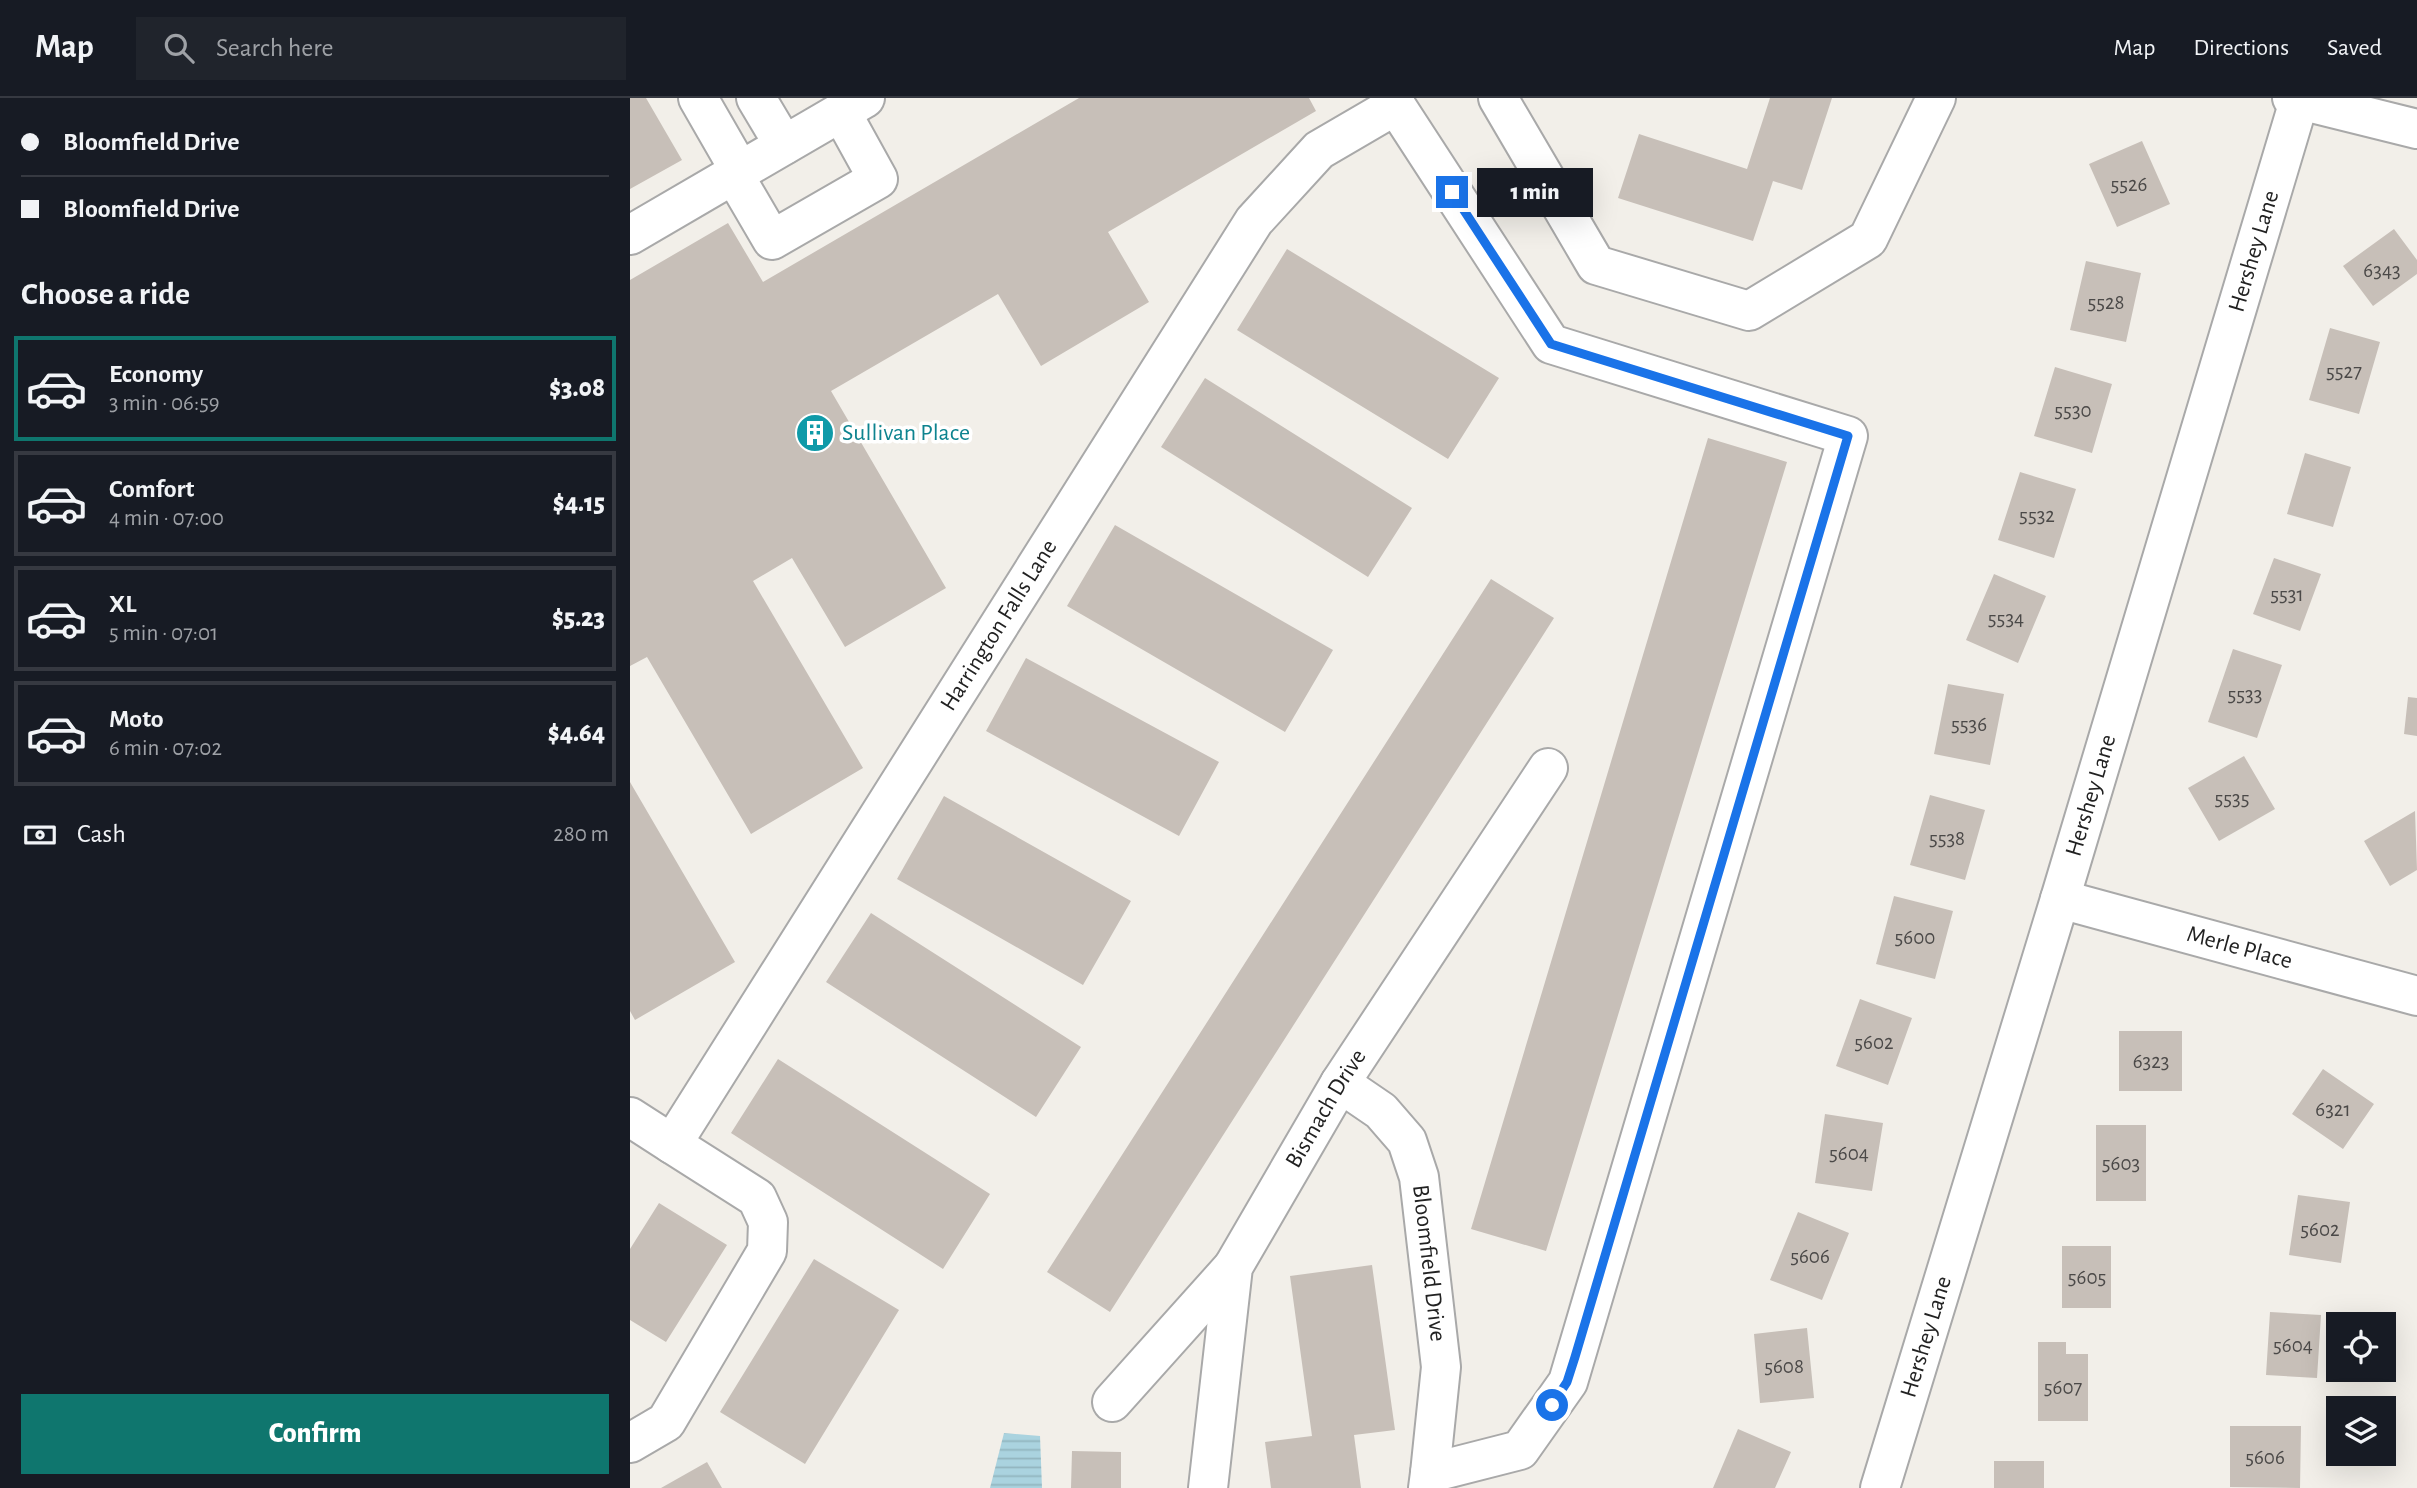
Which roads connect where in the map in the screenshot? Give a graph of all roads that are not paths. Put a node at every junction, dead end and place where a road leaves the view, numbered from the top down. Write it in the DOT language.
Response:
graph roads {
  1 [pos="698,98"];
  2 [pos="757,98"];
  3 [pos="1499,98"];
  4 [pos="1936,98"];
  5 [pos="2295,99"];
  6 [pos="1393,101"];
  7 [pos="853,105"];
  8 [pos="2417,129"];
  9 [pos="784,145"];
  10 [pos="737,173"];
  11 [pos="630,235"];
  12 [pos="1549,768"];
  13 [pos="2060,899"];
  14 [pos="2417,996"];
  15 [pos="1340,1083"];
  16 [pos="630,1117"];
  17 [pos="672,1144"];
  18 [pos="1233,1267"];
  19 [pos="1112,1402"];
  20 [pos="630,1443"];
  21 [pos="1429,1481"];
  22 [pos="1208,1488"];
  23 [pos="1880,1488"];
  1 -- 10 [label="street"];
  2 -- 9 [label="street"];
  3 -- 4 [label="street"];
  5 -- 8 [label="street"];
  5 -- 13 [label="street, Hershey Lane"];
  6 -- 17 [label="street, Harrington Falls Lane"];
  6 -- 21 [label="street, Bloomfield Drive"];
  7 -- 9 [label="street"];
  7 -- 10 [label="street"];
  9 -- 10 [label="street"];
  10 -- 11 [label="street"];
  12 -- 15 [label="street, Bismach Drive"];
  13 -- 14 [label="street, Merle Place"];
  13 -- 23 [label="street, Hershey Lane"];
  15 -- 18 [label="street, Bismach Drive"];
  15 -- 21 [label="street, Bloomfield Drive"];
  16 -- 17 [label="street"];
  17 -- 20 [label="street"];
  18 -- 19 [label="street"];
  18 -- 22 [label="street, Bismach Drive"];
}
